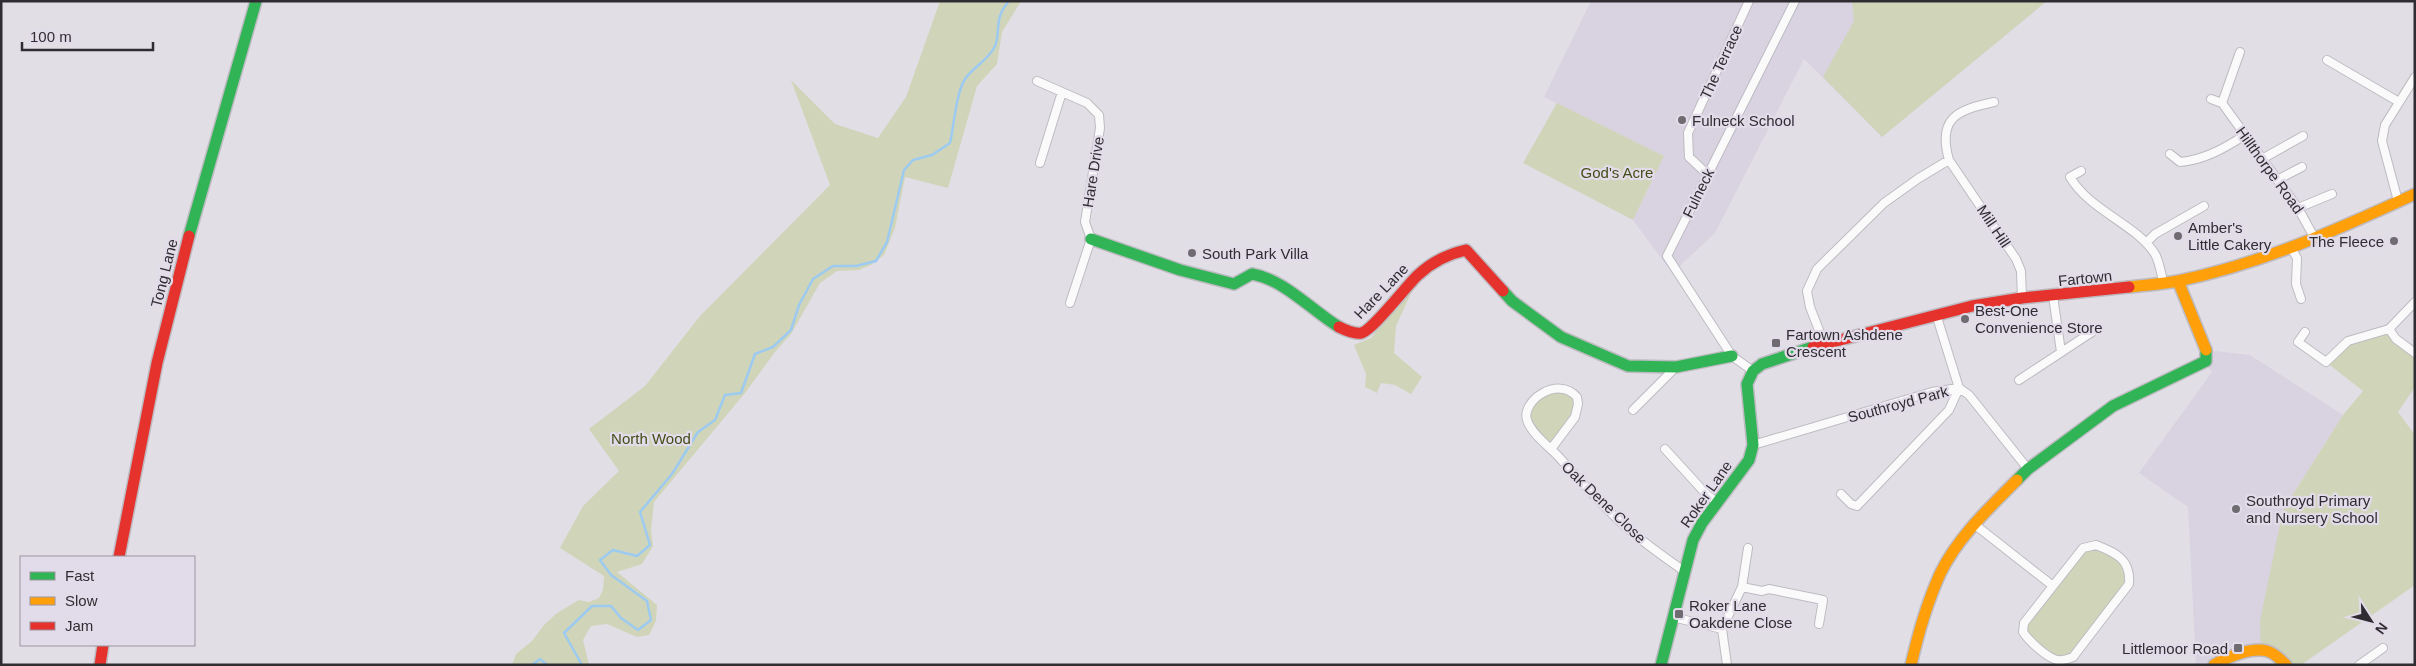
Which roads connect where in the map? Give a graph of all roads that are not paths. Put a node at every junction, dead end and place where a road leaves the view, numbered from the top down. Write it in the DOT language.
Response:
graph roads {
  1 [pos="256,1"];
  2 [pos="1749,1"];
  3 [pos="1795,1"];
  4 [pos="2240,52"];
  5 [pos="2327,60"];
  6 [pos="2415,77"];
  7 [pos="1037,81"];
  8 [pos="1062,92"];
  9 [pos="2211,99"];
  10 [pos="1994,102"];
  11 [pos="2399,102"];
  12 [pos="2222,103"];
  13 [pos="2245,135"];
  14 [pos="2303,136"];
  15 [pos="2170,154"];
  16 [pos="2262,159"];
  17 [pos="1949,160"];
  18 [pos="1040,163"];
  19 [pos="2302,167"];
  20 [pos="2081,171"];
  21 [pos="1707,174"];
  22 [pos="2277,180"];
  23 [pos="2332,194"];
  24 [pos="2415,194"];
  25 [pos="2398,201"];
  26 [pos="2204,206"];
  27 [pos="2298,208"];
  28 [pos="1091,239"];
  29 [pos="2315,239"];
  30 [pos="2146,243"];
  31 [pos="2291,248"];
  32 [pos="2178,281"];
  33 [pos="2164,284"];
  34 [pos="2053,296"];
  35 [pos="2022,298"];
  36 [pos="2300,299"];
  37 [pos="2415,302"];
  38 [pos="1070,303"];
  39 [pos="1936,314"];
  40 [pos="2389,329"];
  41 [pos="2092,332"];
  42 [pos="2304,332"];
  43 [pos="1824,343"];
  44 [pos="2061,352"];
  45 [pos="2415,353"];
  46 [pos="1732,356"];
  47 [pos="2326,362"];
  48 [pos="1676,367"];
  49 [pos="2333,368"];
  50 [pos="1753,371"];
  51 [pos="2018,380"];
  52 [pos="1959,388"];
  53 [pos="1633,410"];
  54 [pos="1753,444"];
  55 [pos="1551,449"];
  56 [pos="1665,449"];
  57 [pos="2028,469"];
  58 [pos="1841,494"];
  59 [pos="1717,502"];
  60 [pos="1974,524"];
  61 [pos="1748,548"];
  62 [pos="119,556"];
  63 [pos="1684,571"];
  64 [pos="2053,586"];
  65 [pos="1742,587"];
  66 [pos="1825,590"];
  67 [pos="1823,600"];
  68 [pos="1673,617"];
  69 [pos="1818,624"];
  70 [pos="1722,629"];
  71 [pos="103,646"];
  72 [pos="2382,648"];
  73 [pos="100,665"];
  74 [pos="1661,665"];
  75 [pos="1728,665"];
  76 [pos="1911,665"];
  77 [pos="2214,665"];
  78 [pos="2286,665"];
  79 [pos="2359,665"];
  1 -- 62 [label="street, Tong Lane"];
  2 -- 21 [label="street, The Terrace"];
  3 -- 21 [label="street, Fulneck"];
  4 -- 12 [label="street"];
  5 -- 11 [label="street"];
  6 -- 11 [label="street"];
  7 -- 8 [label="street, Hare Drive"];
  8 -- 18 [label="street"];
  8 -- 28 [label="street, Hare Drive"];
  9 -- 12 [label="street"];
  10 -- 17 [label="street"];
  11 -- 25 [label="street"];
  12 -- 13 [label="street, Hillthorpe Road"];
  13 -- 15 [label="street"];
  13 -- 16 [label="street, Hillthorpe Road"];
  14 -- 16 [label="street"];
  16 -- 22 [label="street, Hillthorpe Road"];
  17 -- 35 [label="street, Mill Hill"];
  17 -- 43 [label="street"];
  19 -- 22 [label="street"];
  20 -- 30 [label="street"];
  21 -- 46 [label="street, Fulneck"];
  22 -- 27 [label="street, Hillthorpe Road"];
  23 -- 27 [label="street"];
  24 -- 25 [label="street, Fartown"];
  25 -- 29 [label="street, Fartown"];
  26 -- 30 [label="street"];
  27 -- 29 [label="street, Hillthorpe Road"];
  28 -- 38 [label="street"];
  28 -- 48 [label="street, Hare Lane"];
  29 -- 31 [label="street, Fartown"];
  30 -- 33 [label="street"];
  31 -- 32 [label="street, Fartown"];
  31 -- 36 [label="street"];
  32 -- 33 [label="street, Fartown"];
  32 -- 57 [label="street"];
  33 -- 34 [label="street, Fartown"];
  34 -- 35 [label="street, Fartown"];
  34 -- 44 [label="street"];
  35 -- 39 [label="street, Fartown"];
  37 -- 40 [label="street"];
  39 -- 43 [label="street, Fartown"];
  39 -- 52 [label="street"];
  40 -- 45 [label="street"];
  40 -- 47 [label="street"];
  41 -- 44 [label="street"];
  42 -- 47 [label="street"];
  43 -- 50 [label="street, Fartown"];
  44 -- 51 [label="street"];
  46 -- 48 [label="street, Hare Lane"];
  46 -- 50 [label="street, Fulneck"];
  47 -- 49 [label="street"];
  48 -- 53 [label="street"];
  50 -- 54 [label="street, Roker Lane"];
  52 -- 54 [label="street, Southroyd Park"];
  52 -- 57 [label="street"];
  52 -- 58 [label="street, Southroyd Park"];
  54 -- 59 [label="street, Roker Lane"];
  55 -- 55 [label="street, Oak Dene Close"];
  55 -- 63 [label="street, Oak Dene Close"];
  56 -- 59 [label="street"];
  57 -- 60 [label="street"];
  59 -- 63 [label="street, Roker Lane"];
  60 -- 64 [label="street"];
  60 -- 76 [label="street"];
  61 -- 65 [label="street"];
  63 -- 68 [label="street, Roker Lane"];
  64 -- 64 [label="street"];
  65 -- 67 [label="street"];
  65 -- 70 [label="street"];
  66 -- 67 [label="street"];
  67 -- 69 [label="street"];
  68 -- 70 [label="street"];
  68 -- 74 [label="street, Roker Lane"];
  70 -- 75 [label="street"];
  71 -- 73 [label="street"];
  72 -- 79 [label="street"];
  77 -- 78 [label="street"];
}
